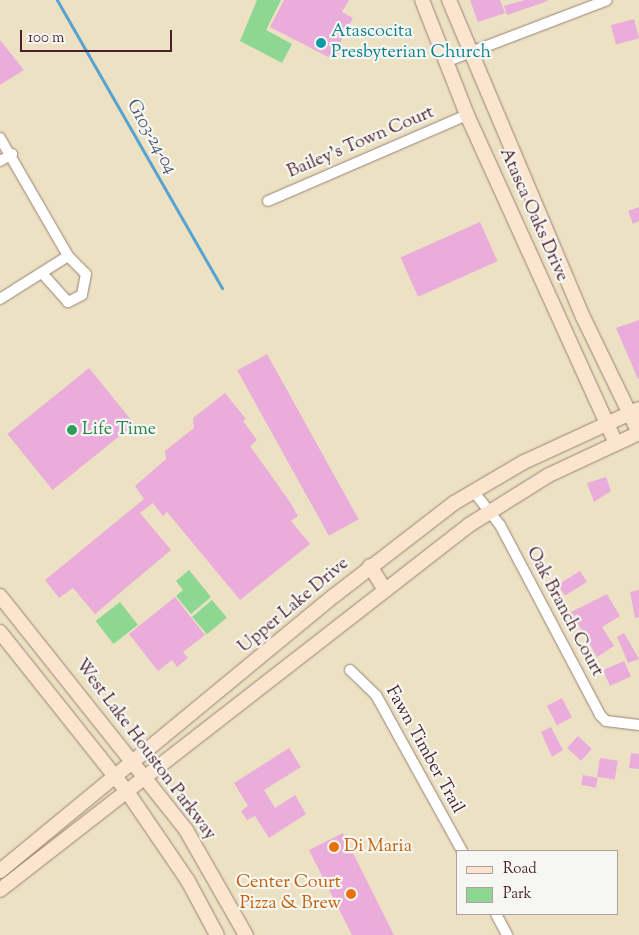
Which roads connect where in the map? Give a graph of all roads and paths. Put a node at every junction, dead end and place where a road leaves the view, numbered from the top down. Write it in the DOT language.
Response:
graph roads {
  1 [pos="422,0"];
  2 [pos="449,0"];
  3 [pos="607,0"];
  4 [pos="588,3"];
  5 [pos="468,52"];
  6 [pos="445,62"];
  7 [pos="467,115"];
  8 [pos="0,138"];
  9 [pos="12,154"];
  10 [pos="0,161"];
  11 [pos="268,201"];
  12 [pos="68,256"];
  13 [pos="560,264"];
  14 [pos="539,273"];
  15 [pos="42,274"];
  16 [pos="0,299"];
  17 [pos="634,411"];
  18 [pos="607,424"];
  19 [pos="639,433"];
  20 [pos="616,443"];
  21 [pos="474,492"];
  22 [pos="491,514"];
  23 [pos="370,566"];
  24 [pos="386,590"];
  25 [pos="0,596"];
  26 [pos="23,624"];
  27 [pos="3,635"];
  28 [pos="257,662"];
  29 [pos="350,670"];
  30 [pos="272,678"];
  31 [pos="639,725"];
  32 [pos="133,762"];
  33 [pos="115,776"];
  34 [pos="146,779"];
  35 [pos="128,793"];
  36 [pos="461,850"];
  37 [pos="0,871"];
  38 [pos="0,890"];
  39 [pos="497,915"];
  40 [pos="217,935"];
  41 [pos="246,935"];
  42 [pos="507,935"];
  1 -- 6 [label="street, Atasca Oaks Drive"];
  2 -- 5 [label="street, Atasca Oaks Drive"];
  3 -- 4 [label="street"];
  4 -- 5 [label="street"];
  5 -- 6 [label="street"];
  5 -- 13 [label="street, Atasca Oaks Drive"];
  6 -- 7 [label="street, Atasca Oaks Drive"];
  7 -- 11 [label="street, Bailey's Town Court"];
  7 -- 14 [label="street, Atasca Oaks Drive"];
  8 -- 9 [label="street"];
  9 -- 10 [label="street"];
  9 -- 12 [label="street"];
  12 -- 15 [label="street"];
  12 -- 15 [label="street"];
  13 -- 14 [label="street"];
  13 -- 17 [label="street, Atasca Oaks Drive"];
  14 -- 18 [label="street, Atasca Oaks Drive"];
  15 -- 16 [label="street"];
  17 -- 18 [label="street, Upper Lake Drive"];
  17 -- 19 [label="street, Atasca Oaks Drive"];
  18 -- 20 [label="street, Atasca Oaks Drive"];
  18 -- 21 [label="street, Upper Lake Drive"];
  19 -- 20 [label="street"];
  20 -- 22 [label="street"];
  21 -- 22 [label="street, Oak Branch Court"];
  21 -- 23 [label="street, Upper Lake Drive"];
  22 -- 24 [label="street"];
  22 -- 31 [label="street, Oak Branch Court"];
  23 -- 24 [label="street"];
  23 -- 28 [label="street, Upper Lake Drive"];
  24 -- 30 [label="street"];
  25 -- 26 [label="street, West Lake Houston Parkway"];
  26 -- 27 [label="street"];
  26 -- 32 [label="street, West Lake Houston Parkway"];
  27 -- 33 [label="street"];
  28 -- 30 [label="street"];
  28 -- 32 [label="street, Upper Lake Drive"];
  29 -- 36 [label="street, Fawn Timber Trail"];
  30 -- 34 [label="street"];
  32 -- 33 [label="street, Upper Lake Drive"];
  32 -- 34 [label="street, West Lake Houston Parkway"];
  33 -- 35 [label="street"];
  33 -- 37 [label="street, Upper Lake Drive"];
  34 -- 35 [label="street"];
  34 -- 41 [label="street, West Lake Houston Parkway"];
  35 -- 38 [label="street"];
  35 -- 40 [label="street"];
  39 -- 42 [label="street"];
}
